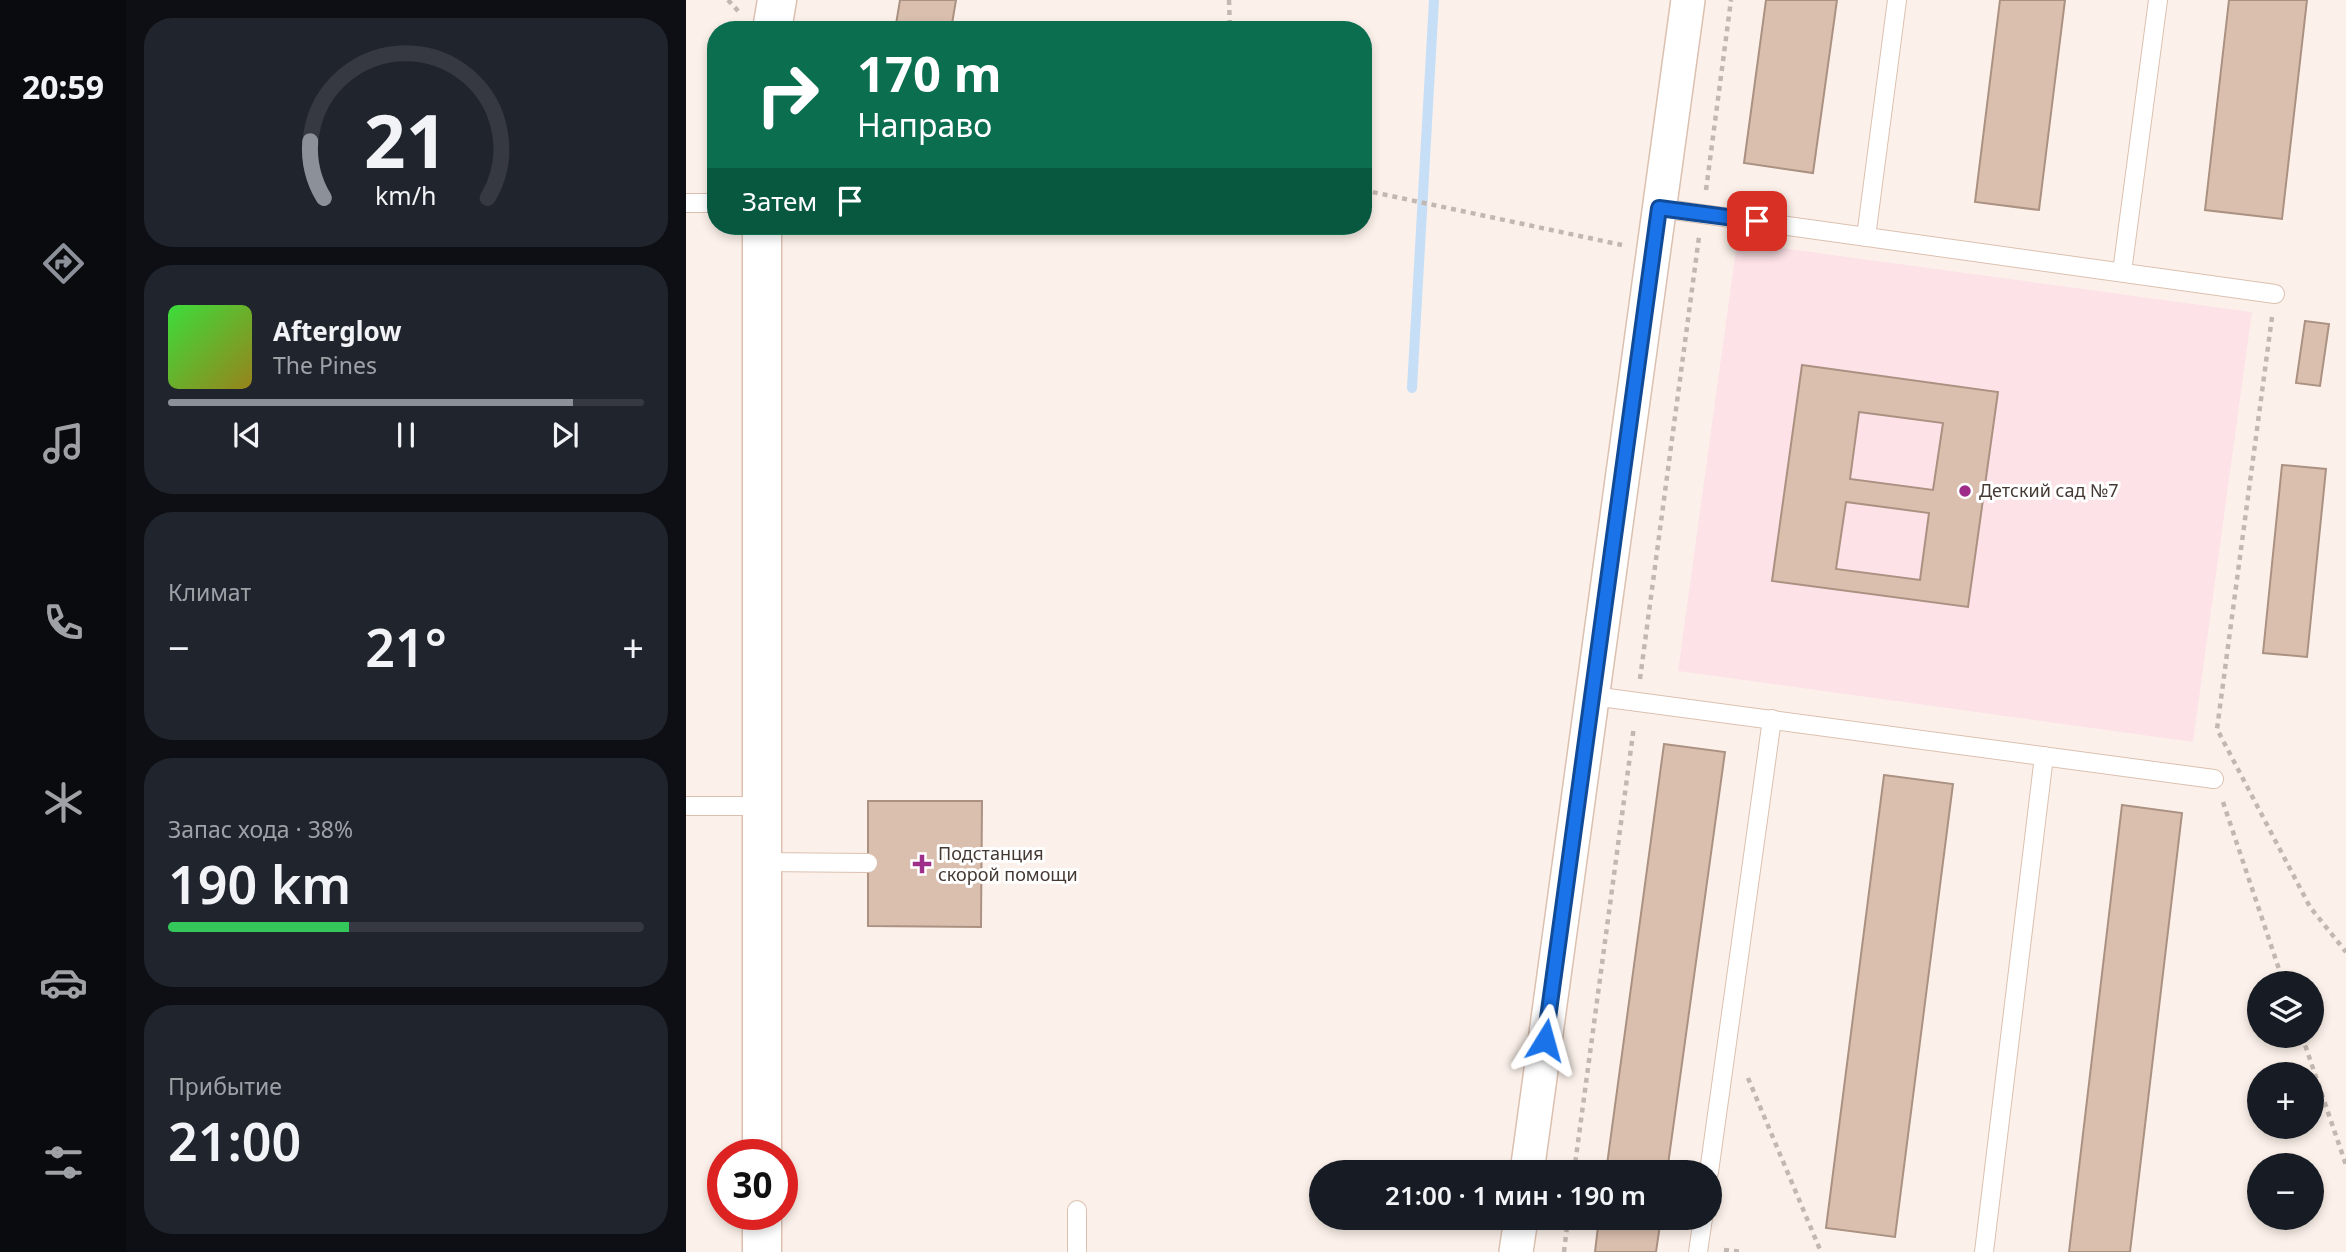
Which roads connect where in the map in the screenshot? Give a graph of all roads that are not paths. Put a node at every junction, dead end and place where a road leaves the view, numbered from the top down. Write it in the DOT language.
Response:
graph roads {
  1 [pos="777,0"];
  2 [pos="1688,0"];
  3 [pos="1897,0"];
  4 [pos="2158,0"];
  5 [pos="774,21"];
  6 [pos="686,203"];
  7 [pos="707,203"];
  8 [pos="1659,208"];
  9 [pos="762,235"];
  10 [pos="1866,237"];
  11 [pos="2122,272"];
  12 [pos="2275,294"];
  13 [pos="1592,696"];
  14 [pos="1772,719"];
  15 [pos="2044,756"];
  16 [pos="2214,779"];
  17 [pos="686,806"];
  18 [pos="762,806"];
  19 [pos="763,862"];
  20 [pos="868,863"];
  21 [pos="762,1139"];
  22 [pos="1529,1160"];
  23 [pos="1711,1160"];
  24 [pos="1077,1210"];
  25 [pos="762,1230"];
  26 [pos="1519,1230"];
  27 [pos="1701,1230"];
  28 [pos="762,1252"];
  29 [pos="1077,1252"];
  30 [pos="1516,1252"];
  31 [pos="1698,1252"];
  32 [pos="1984,1252"];
  1 -- 5 [label="street"];
  2 -- 8 [label="street"];
  3 -- 10 [label="lane"];
  4 -- 11 [label="lane"];
  6 -- 7 [label="lane"];
  8 -- 10 [label="lane"];
  8 -- 13 [label="street"];
  9 -- 18 [label="street"];
  10 -- 11 [label="lane"];
  11 -- 12 [label="lane"];
  13 -- 14 [label="lane"];
  13 -- 22 [label="street"];
  14 -- 15 [label="lane"];
  14 -- 23 [label="lane"];
  15 -- 16 [label="lane"];
  15 -- 32 [label="lane"];
  17 -- 18 [label="lane"];
  18 -- 19 [label="street"];
  19 -- 20 [label="lane"];
  19 -- 21 [label="street"];
  24 -- 29 [label="lane"];
  25 -- 28 [label="street"];
  26 -- 30 [label="street"];
  27 -- 31 [label="lane"];
}
